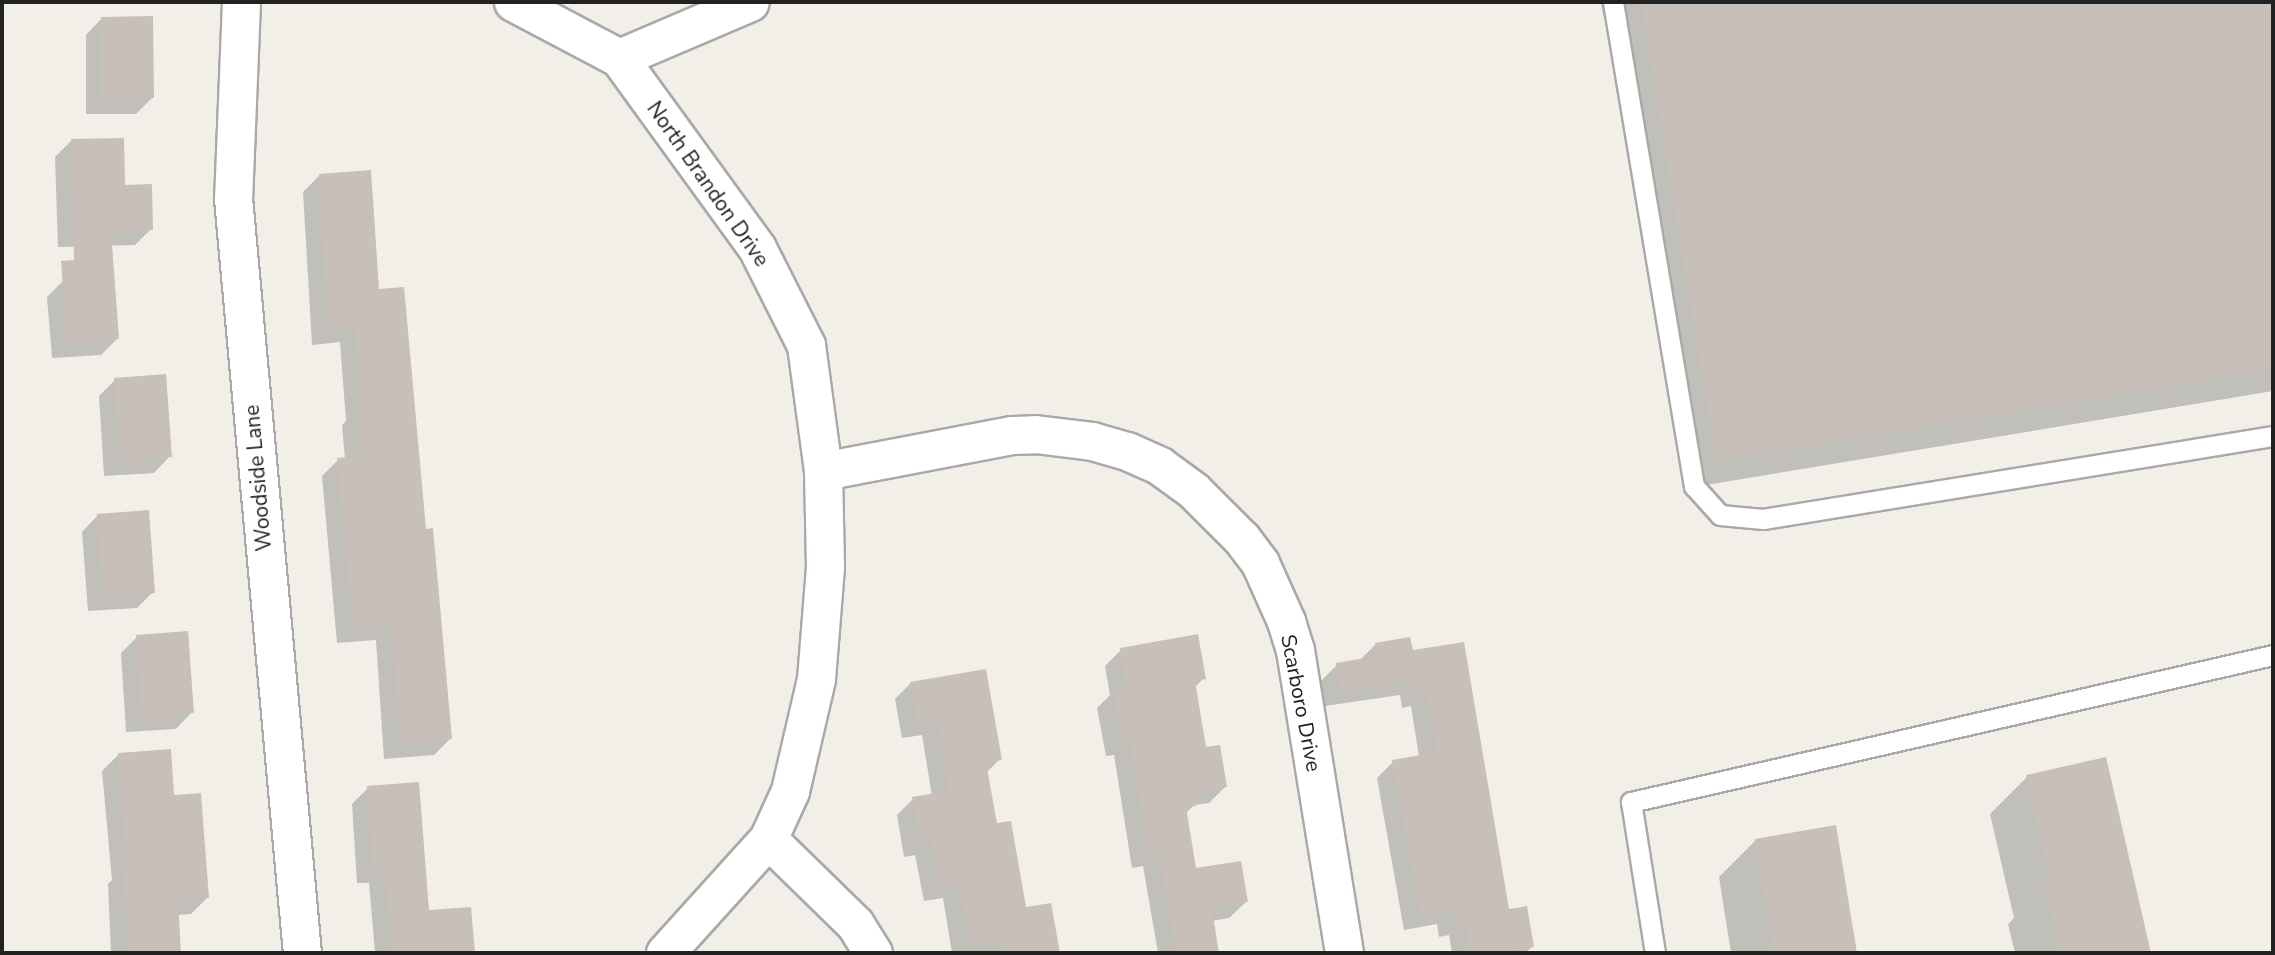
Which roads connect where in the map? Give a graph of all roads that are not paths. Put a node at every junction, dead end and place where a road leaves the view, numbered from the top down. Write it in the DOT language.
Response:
graph roads {
  1 [pos="241,2"];
  2 [pos="513,2"];
  3 [pos="750,2"];
  4 [pos="1613,2"];
  5 [pos="619,58"];
  6 [pos="2273,436"];
  7 [pos="823,471"];
  8 [pos="2273,655"];
  9 [pos="768,839"];
  10 [pos="302,953"];
  11 [pos="664,953"];
  12 [pos="873,953"];
  13 [pos="1344,953"];
  14 [pos="1655,953"];
  1 -- 10 [label="street, Woodside Lane"];
  2 -- 5 [label="street, North Brandon Drive"];
  3 -- 5 [label="street"];
  4 -- 6 [label="lane"];
  5 -- 7 [label="street, North Brandon Drive"];
  7 -- 9 [label="street, North Brandon Drive"];
  7 -- 13 [label="street, Scarboro Drive"];
  8 -- 14 [label="lane"];
  9 -- 11 [label="street, North Brandon Drive"];
  9 -- 12 [label="street"];
}
